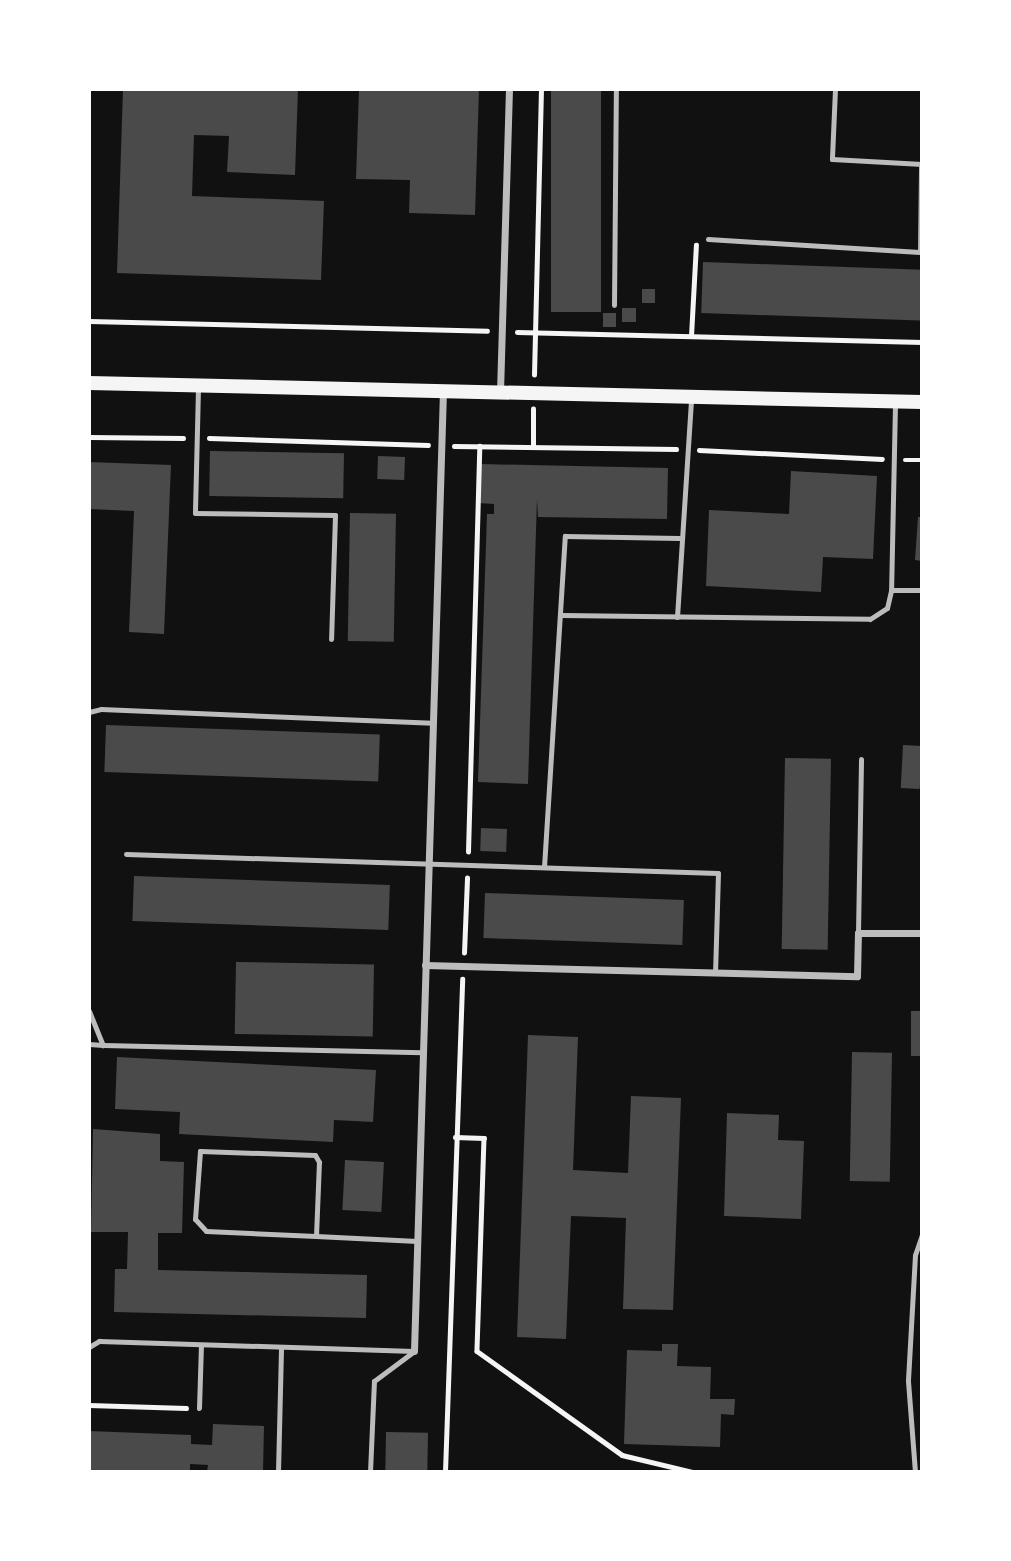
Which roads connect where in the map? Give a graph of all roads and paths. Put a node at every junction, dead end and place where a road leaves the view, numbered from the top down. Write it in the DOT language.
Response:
graph roads {
  1 [pos="509,89"];
  2 [pos="541,89"];
  3 [pos="616,89"];
  4 [pos="835,89"];
  5 [pos="921,164"];
  6 [pos="708,239"];
  7 [pos="614,305"];
  8 [pos="691,336"];
  9 [pos="89,383"];
  10 [pos="198,385"];
  11 [pos="443,391"];
  12 [pos="500,392"];
  13 [pos="534,392"];
  14 [pos="691,397"];
  15 [pos="895,401"];
  16 [pos="922,402"];
  17 [pos="89,437"];
  18 [pos="196,438"];
  19 [pos="441,446"];
  20 [pos="479,446"];
  21 [pos="533,447"];
  22 [pos="687,450"];
  23 [pos="895,460"];
  24 [pos="922,460"];
  25 [pos="679,538"];
  26 [pos="891,590"];
  27 [pos="922,590"];
  28 [pos="562,615"];
  29 [pos="677,617"];
  30 [pos="331,639"];
  31 [pos="89,712"];
  32 [pos="432,723"];
  33 [pos="861,759"];
  34 [pos="126,854"];
  35 [pos="428,863"];
  36 [pos="468,864"];
  37 [pos="544,867"];
  38 [pos="858,933"];
  39 [pos="922,933"];
  40 [pos="425,965"];
  41 [pos="463,967"];
  42 [pos="715,972"];
  43 [pos="89,1011"];
  44 [pos="89,1044"];
  45 [pos="103,1045"];
  46 [pos="422,1052"];
  47 [pos="455,1137"];
  48 [pos="316,1236"];
  49 [pos="922,1236"];
  50 [pos="417,1241"];
  51 [pos="201,1345"];
  52 [pos="89,1347"];
  53 [pos="281,1349"];
  54 [pos="414,1352"];
  55 [pos="89,1405"];
  56 [pos="199,1408"];
  57 [pos="278,1472"];
  58 [pos="370,1472"];
  59 [pos="445,1472"];
  60 [pos="693,1472"];
  61 [pos="915,1472"];
  1 -- 12 [label="street"];
  2 -- 13 [label="path"];
  3 -- 7 [label="lane"];
  4 -- 5 [label="lane"];
  5 -- 6 [label="lane"];
  6 -- 8 [label="path"];
  9 -- 10 [label="main road"];
  10 -- 11 [label="main road"];
  10 -- 18 [label="lane"];
  11 -- 12 [label="main road"];
  11 -- 19 [label="street"];
  12 -- 13 [label="main road"];
  13 -- 14 [label="main road"];
  13 -- 21 [label="path"];
  14 -- 15 [label="main road"];
  14 -- 22 [label="lane"];
  15 -- 16 [label="main road"];
  15 -- 23 [label="lane"];
  17 -- 18 [label="path"];
  18 -- 19 [label="path"];
  18 -- 30 [label="lane"];
  19 -- 20 [label="path"];
  19 -- 32 [label="street"];
  20 -- 21 [label="path"];
  20 -- 36 [label="path"];
  21 -- 22 [label="path"];
  22 -- 23 [label="path"];
  22 -- 25 [label="lane"];
  23 -- 24 [label="path"];
  23 -- 26 [label="lane"];
  25 -- 28 [label="lane"];
  25 -- 29 [label="lane"];
  26 -- 27 [label="lane"];
  26 -- 29 [label="lane"];
  28 -- 29 [label="lane"];
  28 -- 37 [label="lane"];
  31 -- 32 [label="lane"];
  32 -- 35 [label="street"];
  33 -- 38 [label="lane"];
  34 -- 35 [label="lane"];
  35 -- 36 [label="lane"];
  35 -- 40 [label="street"];
  36 -- 37 [label="lane"];
  36 -- 41 [label="path"];
  37 -- 42 [label="lane"];
  38 -- 39 [label="street"];
  38 -- 42 [label="street"];
  40 -- 41 [label="street"];
  40 -- 46 [label="street"];
  41 -- 42 [label="street"];
  41 -- 47 [label="path"];
  43 -- 45 [label="lane"];
  44 -- 45 [label="lane"];
  45 -- 46 [label="lane"];
  46 -- 50 [label="street"];
  47 -- 59 [label="path"];
  47 -- 60 [label="path"];
  48 -- 48 [label="lane"];
  48 -- 50 [label="lane"];
  49 -- 61 [label="lane"];
  50 -- 54 [label="street"];
  51 -- 52 [label="lane"];
  51 -- 53 [label="lane"];
  51 -- 56 [label="lane"];
  53 -- 54 [label="lane"];
  53 -- 57 [label="lane"];
  54 -- 58 [label="lane"];
  55 -- 56 [label="path"];
}
